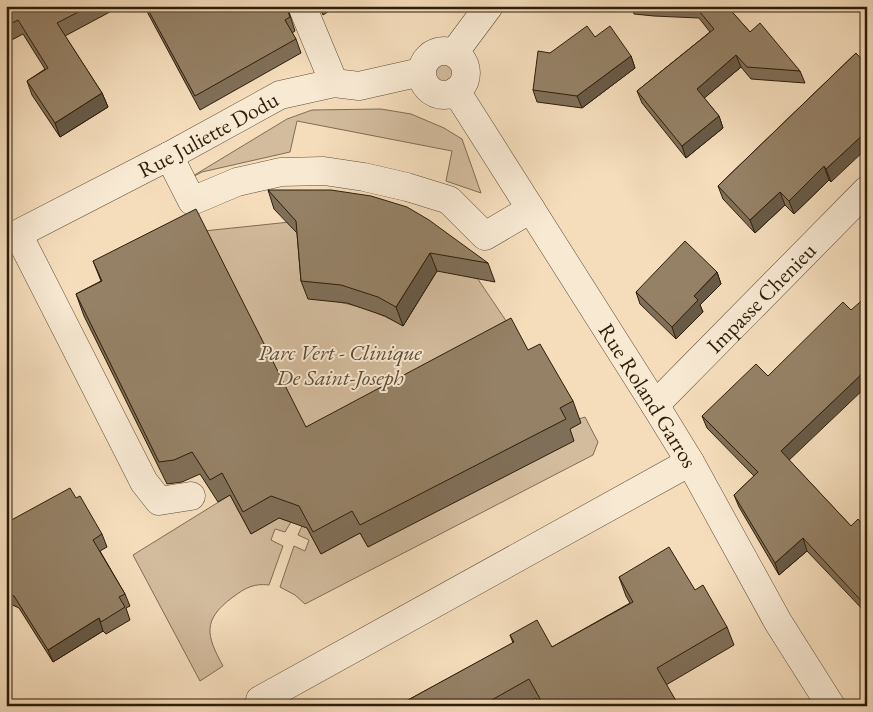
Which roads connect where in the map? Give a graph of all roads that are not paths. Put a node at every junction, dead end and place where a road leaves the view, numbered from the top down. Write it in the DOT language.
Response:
graph roads {
  1 [pos="302,6"];
  2 [pos="489,6"];
  3 [pos="454,54"];
  4 [pos="422,72"];
  5 [pos="334,83"];
  6 [pos="456,91"];
  7 [pos="169,156"];
  8 [pos="867,190"];
  9 [pos="531,209"];
  10 [pos="12,237"];
  11 [pos="655,405"];
  12 [pos="690,462"];
  13 [pos="191,496"];
  14 [pos="260,700"];
  15 [pos="831,706"];
  1 -- 5 [label="street"];
  2 -- 3 [label="street"];
  3 -- 4 [label="street"];
  3 -- 6 [label="street"];
  4 -- 5 [label="street, Rue Juliette Dodu"];
  4 -- 6 [label="street"];
  5 -- 7 [label="street, Rue Juliette Dodu"];
  6 -- 9 [label="street, Rue Roland Garros"];
  7 -- 9 [label="street"];
  7 -- 10 [label="street, Rue Juliette Dodu"];
  8 -- 11 [label="street, Impasse Chenieu"];
  9 -- 11 [label="street, Rue Roland Garros"];
  10 -- 13 [label="street"];
  11 -- 12 [label="street, Rue Roland Garros"];
  12 -- 14 [label="street"];
  12 -- 15 [label="street, Rue Roland Garros"];
}
